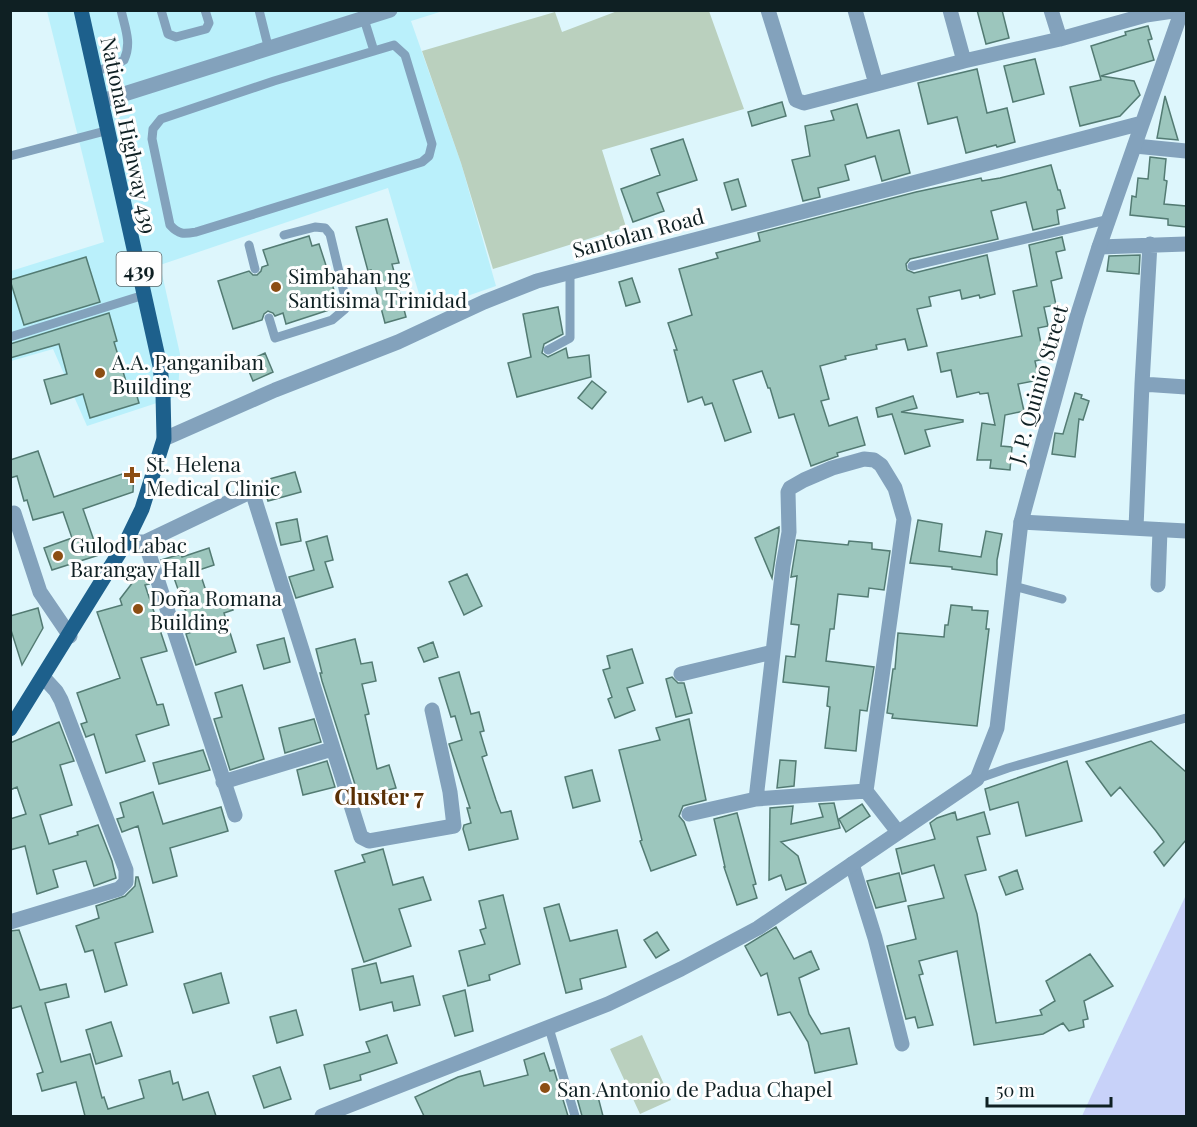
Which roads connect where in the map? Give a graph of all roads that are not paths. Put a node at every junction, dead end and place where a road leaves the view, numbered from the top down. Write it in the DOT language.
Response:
graph roads {
  1 [pos="81,10"];
  2 [pos="121,10"];
  3 [pos="161,10"];
  4 [pos="205,10"];
  5 [pos="259,10"];
  6 [pos="768,10"];
  7 [pos="855,10"];
  8 [pos="950,10"];
  9 [pos="1051,10"];
  10 [pos="1181,10"];
  11 [pos="388,11"];
  12 [pos="1145,13"];
  13 [pos="364,19"];
  14 [pos="1060,39"];
  15 [pos="269,50"];
  16 [pos="374,51"];
  17 [pos="964,61"];
  18 [pos="95,71"];
  19 [pos="876,84"];
  20 [pos="102,101"];
  21 [pos="1142,123"];
  22 [pos="108,130"];
  23 [pos="1135,146"];
  24 [pos="1186,151"];
  25 [pos="10,156"];
  26 [pos="1110,219"];
  27 [pos="284,235"];
  28 [pos="1150,244"];
  29 [pos="1186,244"];
  30 [pos="249,245"];
  31 [pos="1099,247"];
  32 [pos="912,266"];
  33 [pos="255,269"];
  34 [pos="570,271"];
  35 [pos="144,295"];
  36 [pos="269,318"];
  37 [pos="10,337"];
  38 [pos="548,350"];
  39 [pos="1142,384"];
  40 [pos="1186,387"];
  41 [pos="164,439"];
  42 [pos="12,509"];
  43 [pos="1021,522"];
  44 [pos="1136,528"];
  45 [pos="1160,530"];
  46 [pos="1186,531"];
  47 [pos="126,542"];
  48 [pos="144,542"];
  49 [pos="1158,585"];
  50 [pos="1014,586"];
  51 [pos="1062,599"];
  52 [pos="70,636"];
  53 [pos="773,652"];
  54 [pos="681,674"];
  55 [pos="44,678"];
  56 [pos="432,710"];
  57 [pos="1186,718"];
  58 [pos="10,729"];
  59 [pos="332,748"];
  60 [pos="977,779"];
  61 [pos="223,782"];
  62 [pos="866,791"];
  63 [pos="756,800"];
  64 [pos="689,814"];
  65 [pos="235,815"];
  66 [pos="898,832"];
  67 [pos="852,864"];
  68 [pos="10,922"];
  69 [pos="549,1028"];
  70 [pos="902,1044"];
  71 [pos="322,1116"];
  72 [pos="575,1116"];
  1 -- 18 [label="main road, National Highway 439 / 439"];
  2 -- 18 [label="lane"];
  3 -- 4 [label="lane"];
  5 -- 15 [label="lane"];
  6 -- 19 [label="street"];
  7 -- 19 [label="street"];
  8 -- 17 [label="street"];
  9 -- 14 [label="street"];
  10 -- 12 [label="street"];
  10 -- 21 [label="street, J. P. Quinio Street"];
  11 -- 13 [label="street"];
  12 -- 14 [label="street"];
  13 -- 15 [label="street"];
  13 -- 16 [label="lane"];
  14 -- 17 [label="street"];
  15 -- 20 [label="street"];
  16 -- 16 [label="lane"];
  17 -- 19 [label="street"];
  18 -- 20 [label="main road, National Highway 439 / 439"];
  20 -- 22 [label="main road, National Highway 439 / 439"];
  21 -- 23 [label="street, J. P. Quinio Street"];
  21 -- 34 [label="street, Santolan Road"];
  22 -- 25 [label="lane"];
  22 -- 35 [label="main road, National Highway 439 / 439"];
  23 -- 24 [label="street"];
  23 -- 26 [label="street, J. P. Quinio Street"];
  26 -- 31 [label="street, J. P. Quinio Street"];
  26 -- 32 [label="lane"];
  27 -- 36 [label="lane"];
  28 -- 29 [label="street"];
  28 -- 31 [label="street"];
  28 -- 39 [label="street"];
  30 -- 33 [label="lane"];
  31 -- 43 [label="street, J. P. Quinio Street"];
  34 -- 38 [label="lane"];
  34 -- 41 [label="street, Santolan Road"];
  35 -- 37 [label="lane"];
  35 -- 41 [label="main road, National Highway 439 / 439"];
  39 -- 40 [label="street"];
  39 -- 44 [label="street"];
  41 -- 47 [label="main road, National Highway 439 / 439"];
  42 -- 52 [label="street"];
  43 -- 44 [label="street"];
  43 -- 50 [label="street, J. P. Quinio Street"];
  44 -- 45 [label="street"];
  45 -- 46 [label="street"];
  45 -- 49 [label="street"];
  47 -- 48 [label="street"];
  47 -- 52 [label="main road, National Highway 439 / 439"];
  48 -- 59 [label="street"];
  48 -- 61 [label="street"];
  50 -- 51 [label="lane"];
  50 -- 60 [label="street, J. P. Quinio Street"];
  52 -- 55 [label="main road, National Highway 439 / 439"];
  53 -- 54 [label="street"];
  53 -- 62 [label="street"];
  53 -- 63 [label="street"];
  55 -- 58 [label="main road, National Highway 439 / 439"];
  55 -- 68 [label="street"];
  56 -- 59 [label="street"];
  57 -- 60 [label="lane"];
  59 -- 61 [label="street"];
  60 -- 66 [label="street"];
  61 -- 65 [label="street"];
  62 -- 63 [label="street"];
  62 -- 66 [label="street"];
  63 -- 64 [label="street"];
  66 -- 67 [label="street"];
  67 -- 69 [label="street"];
  67 -- 70 [label="street"];
  69 -- 71 [label="street"];
  69 -- 72 [label="lane"];
}
